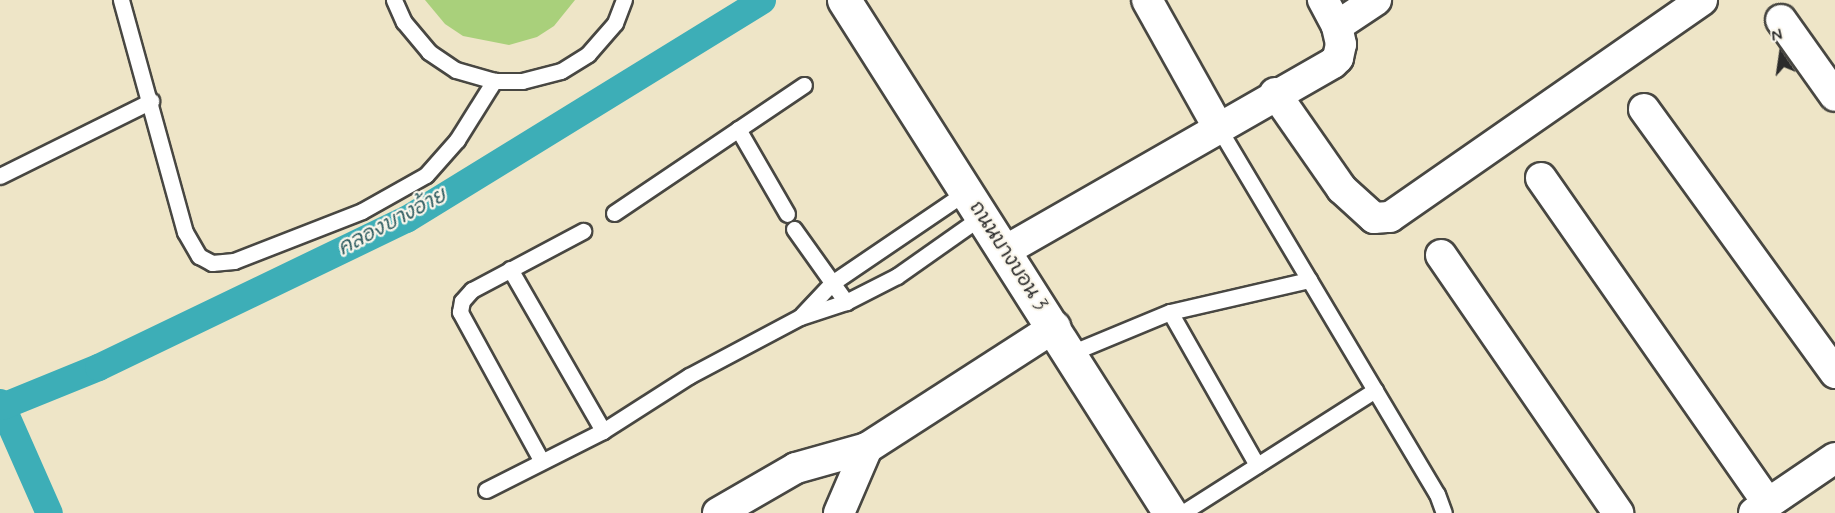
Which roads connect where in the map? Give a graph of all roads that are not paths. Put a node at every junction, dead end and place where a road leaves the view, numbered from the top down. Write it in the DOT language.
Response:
graph roads {
  1 [pos="121,0"];
  2 [pos="394,0"];
  3 [pos="624,0"];
  4 [pos="1147,0"];
  5 [pos="1323,0"];
  6 [pos="1376,0"];
  7 [pos="1702,0"];
  8 [pos="849,8"];
  9 [pos="1781,20"];
  10 [pos="1337,26"];
  11 [pos="494,81"];
  12 [pos="804,85"];
  13 [pos="1275,93"];
  14 [pos="1835,96"];
  15 [pos="151,101"];
  16 [pos="1644,109"];
  17 [pos="1218,127"];
  18 [pos="738,129"];
  19 [pos="0,176"];
  20 [pos="1541,178"];
  21 [pos="974,204"];
  22 [pos="614,213"];
  23 [pos="787,214"];
  24 [pos="794,229"];
  25 [pos="583,231"];
  26 [pos="1003,252"];
  27 [pos="1441,255"];
  28 [pos="510,269"];
  29 [pos="1309,280"];
  30 [pos="832,283"];
  31 [pos="846,302"];
  32 [pos="1170,312"];
  33 [pos="800,317"];
  34 [pos="1063,340"];
  35 [pos="1835,373"];
  36 [pos="1375,390"];
  37 [pos="603,431"];
  38 [pos="867,448"];
  39 [pos="1835,458"];
  40 [pos="541,460"];
  41 [pos="1257,465"];
  42 [pos="486,490"];
  43 [pos="1761,508"];
  44 [pos="718,513"];
  45 [pos="839,513"];
  46 [pos="1170,513"];
  47 [pos="1182,513"];
  48 [pos="1444,513"];
  49 [pos="1618,513"];
  1 -- 15 [label="lane"];
  2 -- 11 [label="lane"];
  3 -- 11 [label="lane"];
  4 -- 17 [label="street"];
  5 -- 10 [label="street"];
  6 -- 10 [label="street"];
  7 -- 13 [label="street"];
  8 -- 21 [label="main road, ถนนบางบอน 3"];
  9 -- 14 [label="street"];
  10 -- 13 [label="street"];
  11 -- 15 [label="lane"];
  12 -- 18 [label="lane"];
  13 -- 17 [label="street"];
  15 -- 19 [label="lane"];
  16 -- 35 [label="street"];
  17 -- 26 [label="street"];
  17 -- 29 [label="lane"];
  18 -- 22 [label="lane"];
  18 -- 23 [label="lane"];
  20 -- 43 [label="street"];
  21 -- 26 [label="main road, ถนนบางบอน 3"];
  21 -- 30 [label="lane"];
  21 -- 31 [label="lane"];
  24 -- 30 [label="lane"];
  25 -- 28 [label="lane"];
  26 -- 34 [label="main road, ถนนบางบอน 3"];
  27 -- 49 [label="street"];
  28 -- 37 [label="lane"];
  28 -- 40 [label="lane"];
  29 -- 32 [label="lane"];
  29 -- 36 [label="lane"];
  30 -- 31 [label="lane"];
  30 -- 33 [label="lane"];
  31 -- 33 [label="lane"];
  32 -- 34 [label="lane"];
  32 -- 41 [label="lane"];
  33 -- 37 [label="lane"];
  34 -- 38 [label="street"];
  34 -- 46 [label="main road, ถนนบางบอน 3"];
  36 -- 41 [label="lane"];
  36 -- 48 [label="lane"];
  37 -- 40 [label="lane"];
  38 -- 44 [label="street"];
  38 -- 45 [label="street"];
  39 -- 43 [label="street"];
  40 -- 42 [label="lane"];
  41 -- 47 [label="lane"];
}
